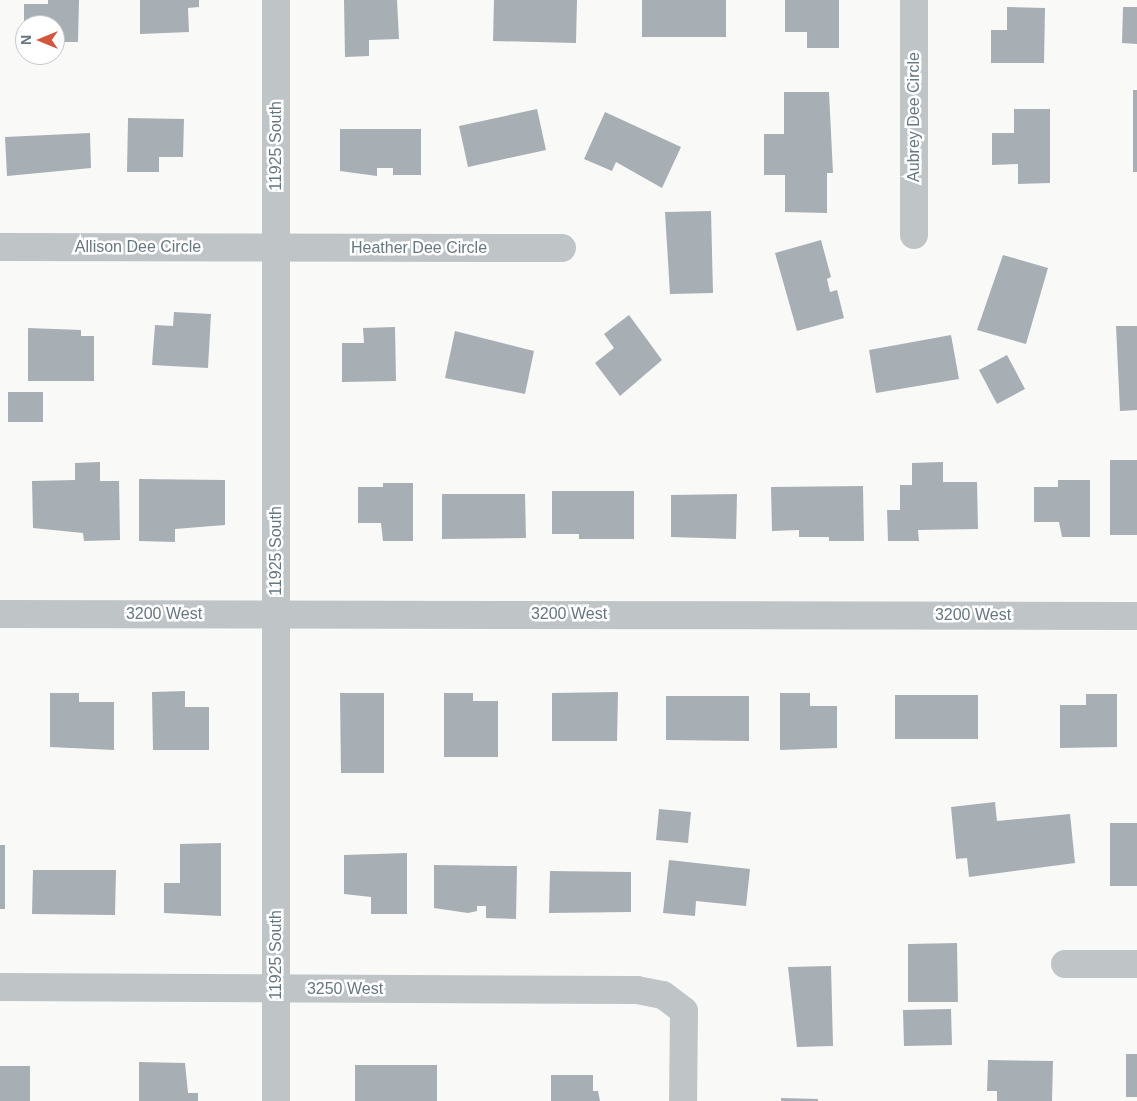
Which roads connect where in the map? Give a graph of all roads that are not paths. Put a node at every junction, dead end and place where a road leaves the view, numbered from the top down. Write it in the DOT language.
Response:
graph roads {
  1 [pos="276,0"];
  2 [pos="914,0"];
  3 [pos="914,235"];
  4 [pos="0,247"];
  5 [pos="276,248"];
  6 [pos="562,248"];
  7 [pos="276,613"];
  8 [pos="0,614"];
  9 [pos="1137,616"];
  10 [pos="1065,964"];
  11 [pos="1137,964"];
  12 [pos="0,988"];
  13 [pos="276,989"];
  14 [pos="276,1101"];
  15 [pos="683,1101"];
  1 -- 5 [label="street, 11925 South"];
  2 -- 3 [label="street, Aubrey Dee Circle"];
  4 -- 5 [label="street, Allison Dee Circle"];
  5 -- 6 [label="street, Heather Dee Circle"];
  5 -- 7 [label="street, 11925 South"];
  7 -- 8 [label="street, 3200 West"];
  7 -- 9 [label="street, 3200 West"];
  7 -- 13 [label="street, 11925 South"];
  10 -- 11 [label="street"];
  12 -- 13 [label="street, 3250 West"];
  13 -- 14 [label="street, 11925 South"];
  13 -- 15 [label="street, 3250 West"];
}
